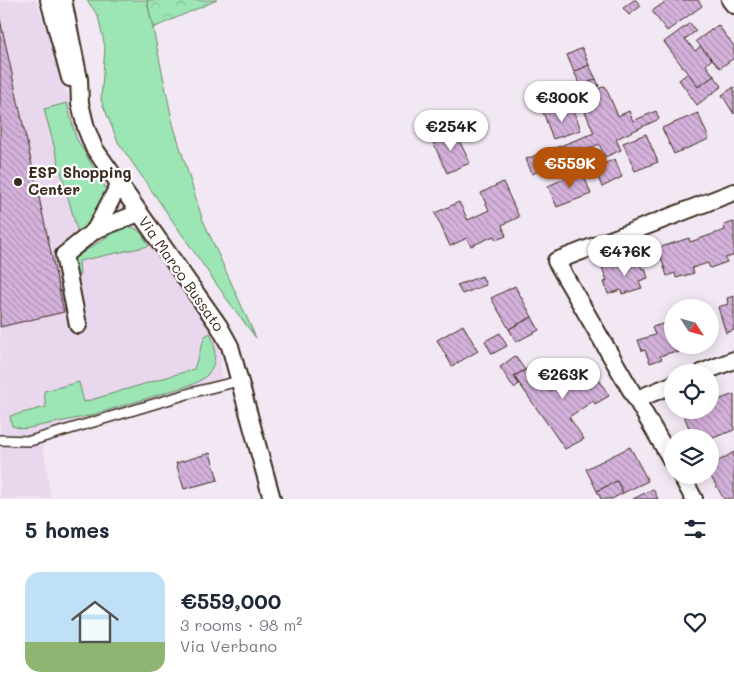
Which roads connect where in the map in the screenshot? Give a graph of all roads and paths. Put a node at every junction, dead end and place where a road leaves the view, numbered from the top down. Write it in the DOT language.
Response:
graph roads {
  1 [pos="49,0"];
  2 [pos="63,0"];
  3 [pos="730,0"];
  4 [pos="734,5"];
  5 [pos="80,103"];
  6 [pos="119,185"];
  7 [pos="734,192"];
  8 [pos="139,213"];
  9 [pos="96,230"];
  10 [pos="78,325"];
  11 [pos="734,360"];
  12 [pos="719,366"];
  13 [pos="239,380"];
  14 [pos="664,388"];
  15 [pos="638,399"];
  16 [pos="0,440"];
  17 [pos="30,441"];
  18 [pos="664,446"];
  19 [pos="23,451"];
  20 [pos="686,484"];
  21 [pos="272,499"];
  22 [pos="694,499"];
  1 -- 5 [label="street"];
  2 -- 5 [label="street, Via Marco Bussato"];
  3 -- 4 [label="street"];
  5 -- 6 [label="street, Via Marco Bussato"];
  6 -- 8 [label="street, Via Marco Bussato"];
  6 -- 9 [label="street"];
  7 -- 15 [label="street"];
  8 -- 9 [label="street"];
  8 -- 13 [label="street, Via Marco Bussato"];
  9 -- 10 [label="street"];
  11 -- 12 [label="street"];
  13 -- 17 [label="lane"];
  13 -- 21 [label="street, Via Marco Bussato"];
  14 -- 15 [label="street"];
  15 -- 18 [label="street"];
  16 -- 17 [label="lane"];
  17 -- 19 [label="lane"];
  20 -- 22 [label="street"];
}
